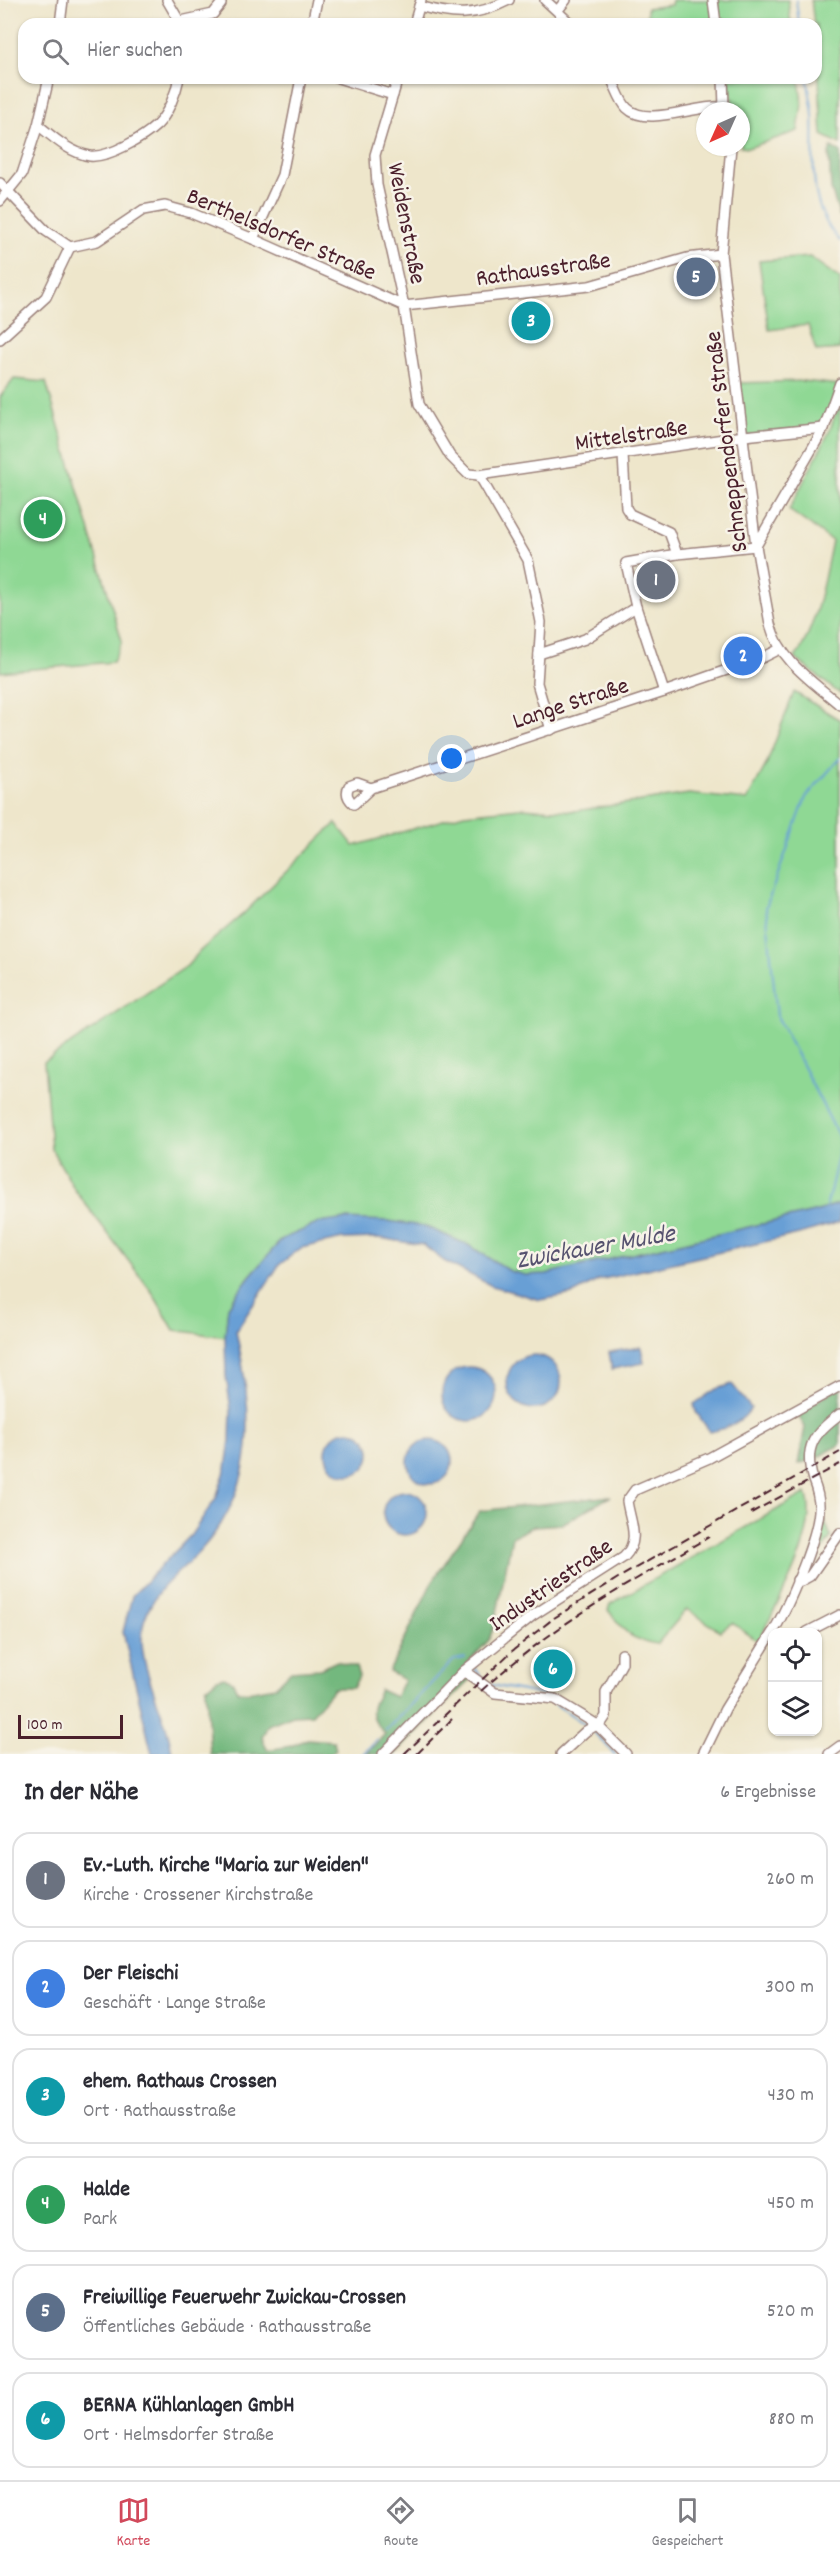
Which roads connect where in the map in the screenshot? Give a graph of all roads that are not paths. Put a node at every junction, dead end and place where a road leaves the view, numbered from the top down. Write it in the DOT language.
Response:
graph roads {
  1 [pos="63,0"];
  2 [pos="167,0"];
  3 [pos="221,0"];
  4 [pos="317,0"];
  5 [pos="509,0"];
  6 [pos="545,0"];
  7 [pos="566,0"];
  8 [pos="713,0"];
  9 [pos="420,3"];
  10 [pos="558,10"];
  11 [pos="61,18"];
  12 [pos="178,18"];
  13 [pos="197,18"];
  14 [pos="313,18"];
  15 [pos="416,18"];
  16 [pos="565,18"];
  17 [pos="715,18"];
  18 [pos="48,84"];
  19 [pos="177,84"];
  20 [pos="301,84"];
  21 [pos="357,84"];
  22 [pos="396,84"];
  23 [pos="614,84"];
  24 [pos="723,84"];
  25 [pos="393,95"];
  26 [pos="725,102"];
  27 [pos="696,108"];
  28 [pos="38,125"];
  29 [pos="730,156"];
  30 [pos="3,186"];
  31 [pos="0,201"];
  32 [pos="253,239"];
  33 [pos="70,247"];
  34 [pos="721,254"];
  35 [pos="404,306"];
  36 [pos="0,339"];
  37 [pos="840,383"];
  38 [pos="824,428"];
  39 [pos="744,436"];
  40 [pos="623,455"];
  41 [pos="479,475"];
  42 [pos="756,546"];
  43 [pos="677,554"];
  44 [pos="636,607"];
  45 [pos="780,649"];
  46 [pos="539,654"];
  47 [pos="664,692"];
  48 [pos="840,705"];
  49 [pos="551,730"];
  50 [pos="371,788"];
  51 [pos="840,1386"];
  52 [pos="840,1414"];
  53 [pos="840,1533"];
  54 [pos="797,1580"];
  55 [pos="840,1615"];
  56 [pos="775,1628"];
  57 [pos="815,1628"];
  58 [pos="768,1648"];
  59 [pos="622,1654"];
  60 [pos="464,1671"];
  61 [pos="592,1727"];
  62 [pos="840,1746"];
  63 [pos="383,1754"];
  64 [pos="561,1754"];
  65 [pos="626,1754"];
  66 [pos="703,1754"];
  67 [pos="829,1754"];
  1 -- 11 [label="street"];
  2 -- 12 [label="street"];
  3 -- 13 [label="street"];
  4 -- 14 [label="street"];
  5 -- 9 [label="street"];
  6 -- 10 [label="street"];
  7 -- 10 [label="street"];
  8 -- 17 [label="street"];
  9 -- 15 [label="street"];
  10 -- 16 [label="street"];
  18 -- 28 [label="street"];
  19 -- 28 [label="street"];
  20 -- 32 [label="street"];
  21 -- 25 [label="street"];
  22 -- 25 [label="street, Weidenstraße"];
  23 -- 27 [label="street"];
  24 -- 26 [label="street"];
  25 -- 35 [label="street, Weidenstraße"];
  28 -- 30 [label="street"];
  29 -- 34 [label="street, Schneppendorfer Straße"];
  30 -- 31 [label="street"];
  30 -- 33 [label="street"];
  32 -- 33 [label="street, Berthelsdorfer Straße"];
  32 -- 35 [label="street, Berthelsdorfer Straße"];
  33 -- 36 [label="street"];
  34 -- 35 [label="street, Rathausstraße"];
  34 -- 39 [label="street, Schneppendorfer Straße"];
  35 -- 41 [label="street, Weidenstraße"];
  37 -- 38 [label="street"];
  38 -- 39 [label="street, Mittelstraße"];
  38 -- 42 [label="street"];
  39 -- 40 [label="street, Mittelstraße"];
  39 -- 42 [label="street, Schneppendorfer Straße"];
  40 -- 41 [label="street, Mittelstraße"];
  40 -- 43 [label="street"];
  41 -- 46 [label="street"];
  42 -- 43 [label="street"];
  42 -- 45 [label="street, Schneppendorfer Straße"];
  43 -- 44 [label="street"];
  44 -- 46 [label="street"];
  44 -- 47 [label="street"];
  45 -- 47 [label="street, Lange Straße"];
  45 -- 48 [label="street, Schneppendorfer Straße"];
  46 -- 49 [label="street"];
  47 -- 49 [label="street, Lange Straße"];
  49 -- 50 [label="street, Lange Straße"];
  51 -- 60 [label="street, Industriestraße"];
  52 -- 54 [label="street"];
  53 -- 54 [label="street"];
  54 -- 56 [label="street"];
  55 -- 57 [label="street"];
  58 -- 66 [label="street"];
  59 -- 61 [label="street"];
  60 -- 61 [label="street"];
  60 -- 63 [label="street, Industriestraße"];
  61 -- 64 [label="street"];
  61 -- 65 [label="street"];
  62 -- 67 [label="street"];
}
